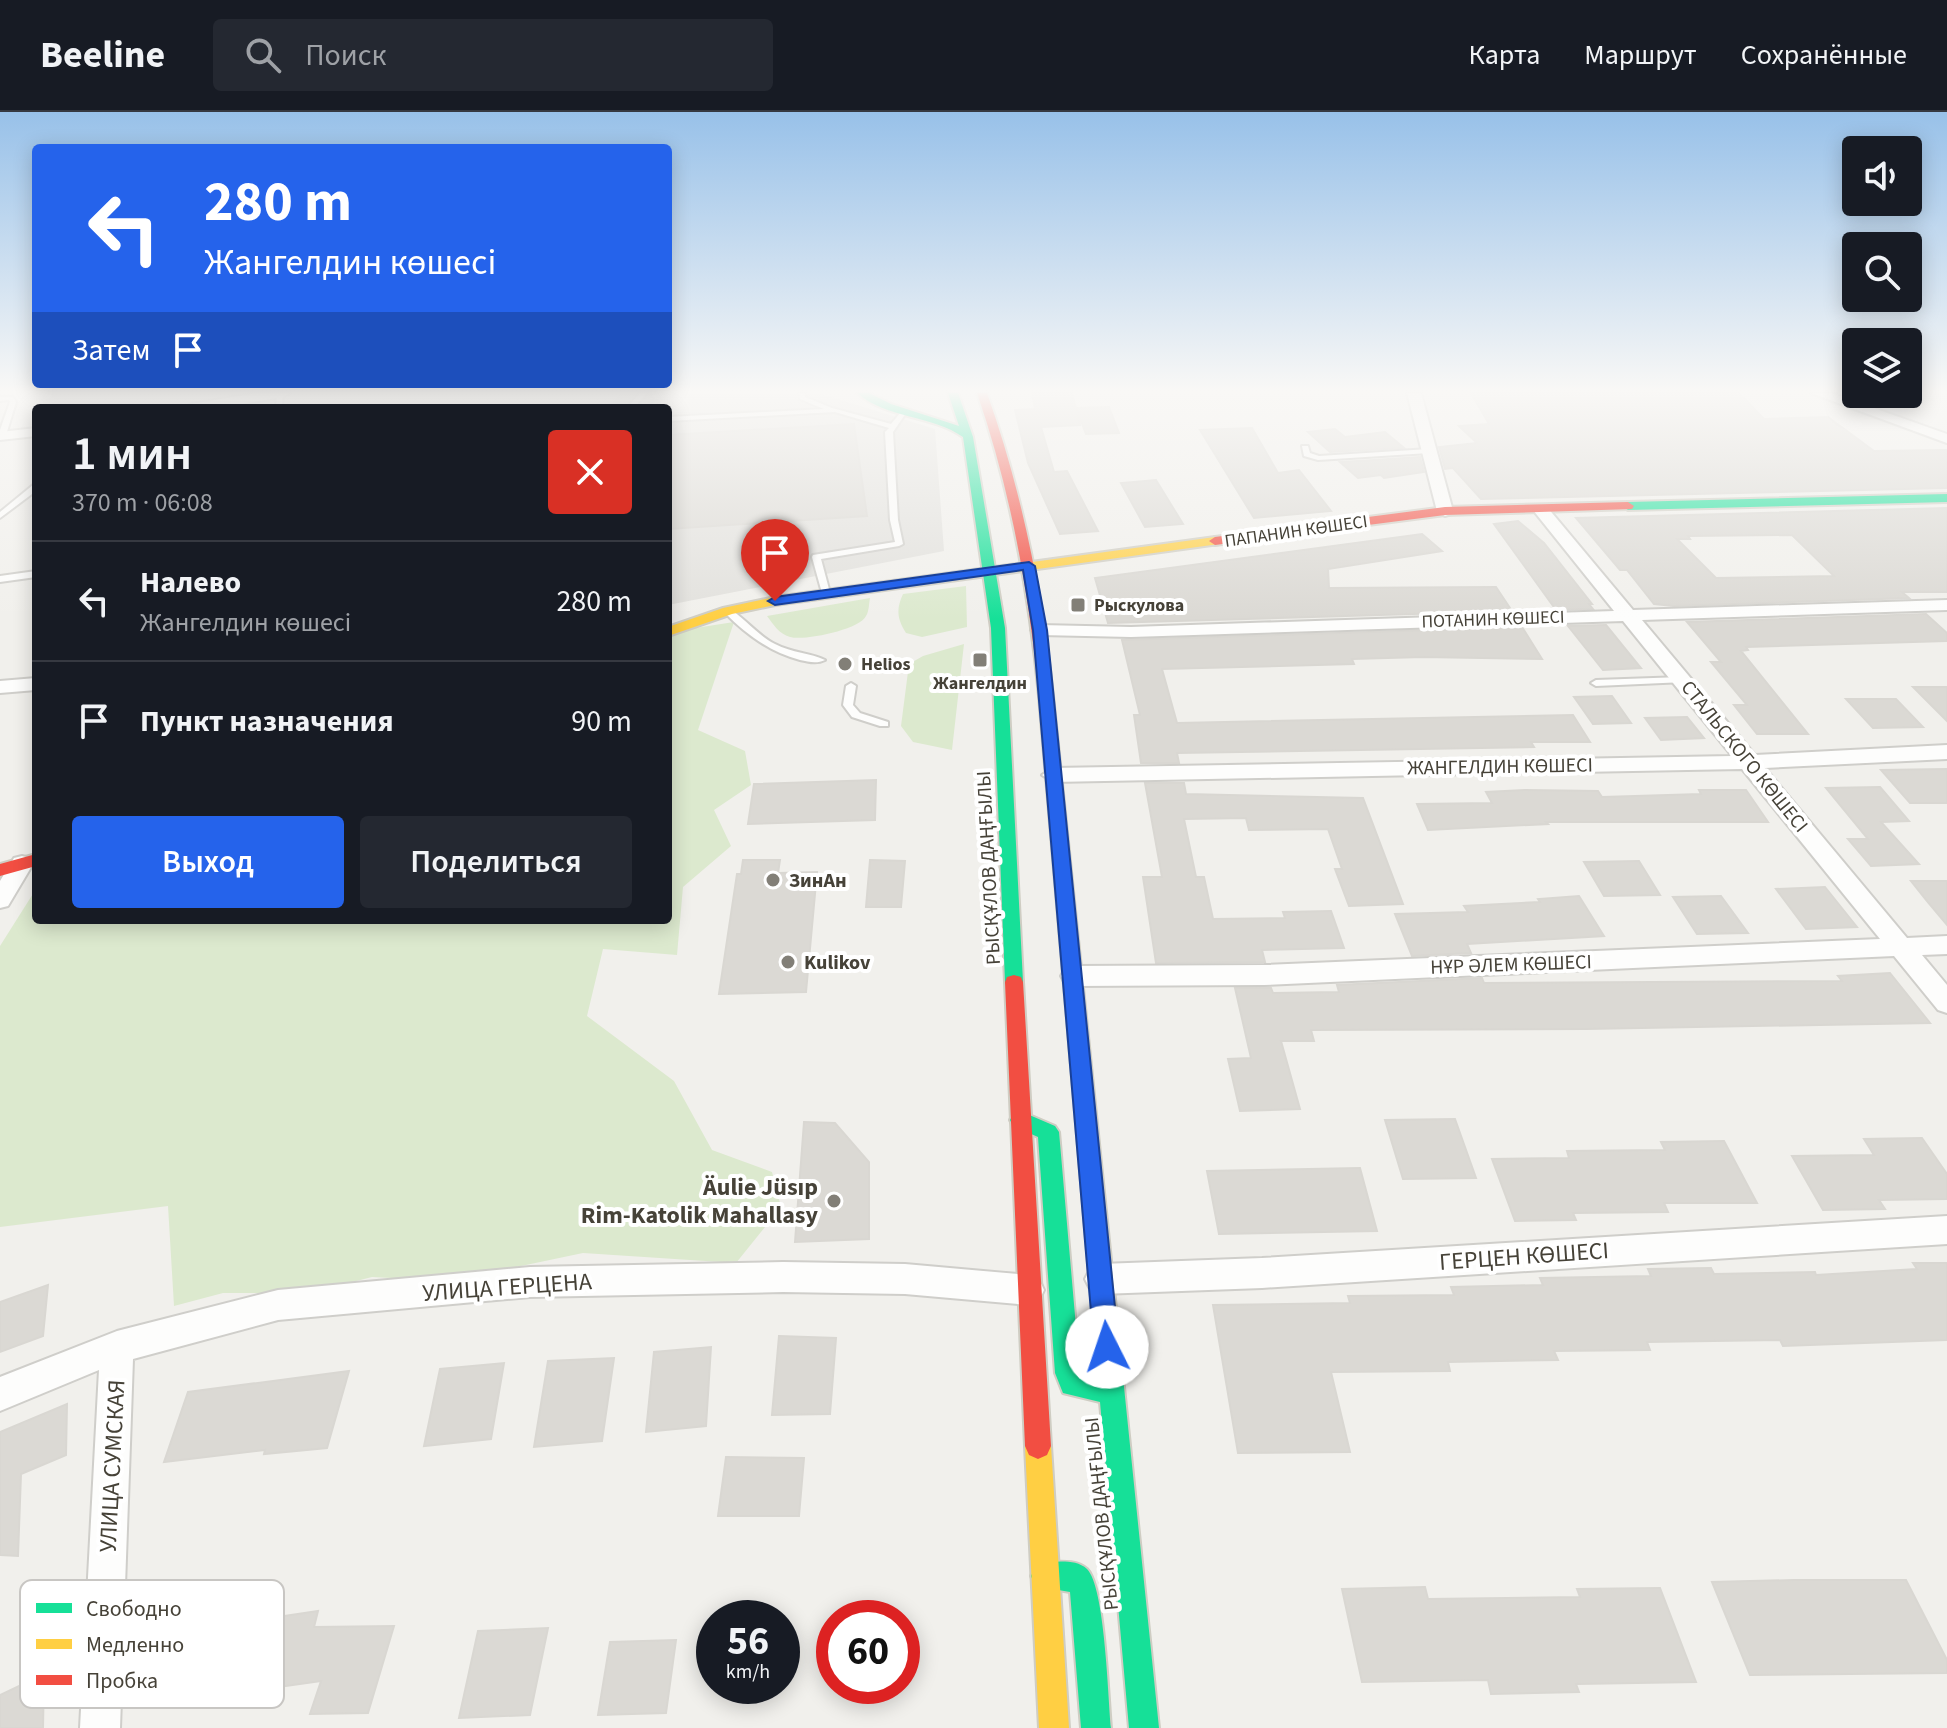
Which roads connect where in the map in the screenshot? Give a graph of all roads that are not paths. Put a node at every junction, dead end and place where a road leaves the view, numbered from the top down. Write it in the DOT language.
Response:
graph roads {
  1 [pos="889,468"];
  2 [pos="973,468"];
  3 [pos="1008,468"];
  4 [pos="1434,468"];
  5 [pos="32,490"];
  6 [pos="1947,498"];
  7 [pos="1541,510"];
  8 [pos="1445,511"];
  9 [pos="0,516"];
  10 [pos="1029,566"];
  11 [pos="991,570"];
  12 [pos="32,575"];
  13 [pos="0,579"];
  14 [pos="826,593"];
  15 [pos="1947,605"];
  16 [pos="728,611"];
  17 [pos="1628,615"];
  18 [pos="1040,630"];
  19 [pos="672,631"];
  20 [pos="820,660"];
  21 [pos="1682,680"];
  22 [pos="1596,683"];
  23 [pos="32,684"];
  24 [pos="851,686"];
  25 [pos="0,687"];
  26 [pos="884,724"];
  27 [pos="1947,752"];
  28 [pos="1751,762"];
  29 [pos="1053,775"];
  30 [pos="1008,812"];
  31 [pos="19,865"];
  32 [pos="0,900"];
  33 [pos="1031,944"];
  34 [pos="1947,945"];
  35 [pos="1901,948"];
  36 [pos="1062,973"];
  37 [pos="1947,1003"];
  38 [pos="1020,1120"];
  39 [pos="1947,1230"];
  40 [pos="1101,1279"];
  41 [pos="1028,1290"];
  42 [pos="117,1347"];
  43 [pos="1111,1391"];
  44 [pos="0,1394"];
  45 [pos="1045,1576"];
  46 [pos="107,1580"];
  47 [pos="101,1708"];
  48 [pos="100,1728"];
  49 [pos="1054,1728"];
  50 [pos="1096,1728"];
  51 [pos="1144,1728"];
  1 -- 14 [label="lane"];
  2 -- 11 [label="main road, РЫСҚҰЛОВ ДАҢҒЫЛЫ"];
  3 -- 10 [label="main road, РЫСҚҰЛОВ ДАҢҒЫЛЫ"];
  4 -- 8 [label="street"];
  5 -- 9 [label="lane"];
  6 -- 7 [label="main road, ПАПАНИН КӨШЕСІ"];
  7 -- 8 [label="main road, ПАПАНИН КӨШЕСІ"];
  7 -- 17 [label="street, СТАЛЬСКОГО КӨШЕСІ"];
  8 -- 10 [label="main road, ПАПАНИН КӨШЕСІ"];
  10 -- 11 [label="main road, ПАПАНИН КӨШЕСІ"];
  10 -- 18 [label="main road, РЫСҚҰЛОВ ДАҢҒЫЛЫ"];
  11 -- 14 [label="main road"];
  11 -- 30 [label="main road, РЫСҚҰЛОВ ДАҢҒЫЛЫ"];
  12 -- 13 [label="lane"];
  14 -- 16 [label="main road"];
  15 -- 17 [label="street, ПОТАНИН КӨШЕСІ"];
  16 -- 19 [label="main road"];
  16 -- 20 [label="lane"];
  17 -- 18 [label="street, ПОТАНИН КӨШЕСІ"];
  17 -- 21 [label="street, СТАЛЬСКОГО КӨШЕСІ"];
  18 -- 29 [label="main road, РЫСҚҰЛОВ ДАҢҒЫЛЫ"];
  21 -- 22 [label="lane"];
  21 -- 28 [label="street, СТАЛЬСКОГО КӨШЕСІ"];
  23 -- 25 [label="street"];
  24 -- 26 [label="lane"];
  27 -- 28 [label="street, ЖАНГЕЛДИН КӨШЕСІ"];
  28 -- 29 [label="street, ЖАНГЕЛДИН КӨШЕСІ"];
  28 -- 35 [label="street, СТАЛЬСКОГО КӨШЕСІ"];
  29 -- 36 [label="main road, РЫСҚҰЛОВ ДАҢҒЫЛЫ"];
  30 -- 33 [label="main road"];
  30 -- 38 [label="main road, РЫСҚҰЛОВ ДАҢҒЫЛЫ"];
  31 -- 32 [label="street"];
  34 -- 35 [label="street, НҰР ӘЛЕМ КӨШЕСІ"];
  35 -- 36 [label="street, НҰР ӘЛЕМ КӨШЕСІ"];
  35 -- 37 [label="street, СТАЛЬСКОГО КӨШЕСІ"];
  36 -- 40 [label="main road, РЫСҚҰЛОВ ДАҢҒЫЛЫ"];
  38 -- 41 [label="main road, РЫСҚҰЛОВ ДАҢҒЫЛЫ"];
  38 -- 43 [label="main road"];
  39 -- 40 [label="street, ГЕРЦЕН КӨШЕСІ"];
  40 -- 43 [label="main road, РЫСҚҰЛОВ ДАҢҒЫЛЫ"];
  41 -- 42 [label="street, УЛИЦА ГЕРЦЕНА"];
  41 -- 45 [label="main road, РЫСҚҰЛОВ ДАҢҒЫЛЫ"];
  42 -- 44 [label="street, УЛИЦА ГЕРЦЕНА"];
  42 -- 46 [label="street, УЛИЦА СУМСКАЯ"];
  43 -- 51 [label="main road, РЫСҚҰЛОВ ДАҢҒЫЛЫ"];
  45 -- 49 [label="main road, РЫСҚҰЛОВ ДАҢҒЫЛЫ"];
  45 -- 50 [label="main road"];
  47 -- 48 [label="street, УЛИЦА СУМСКАЯ"];
}
